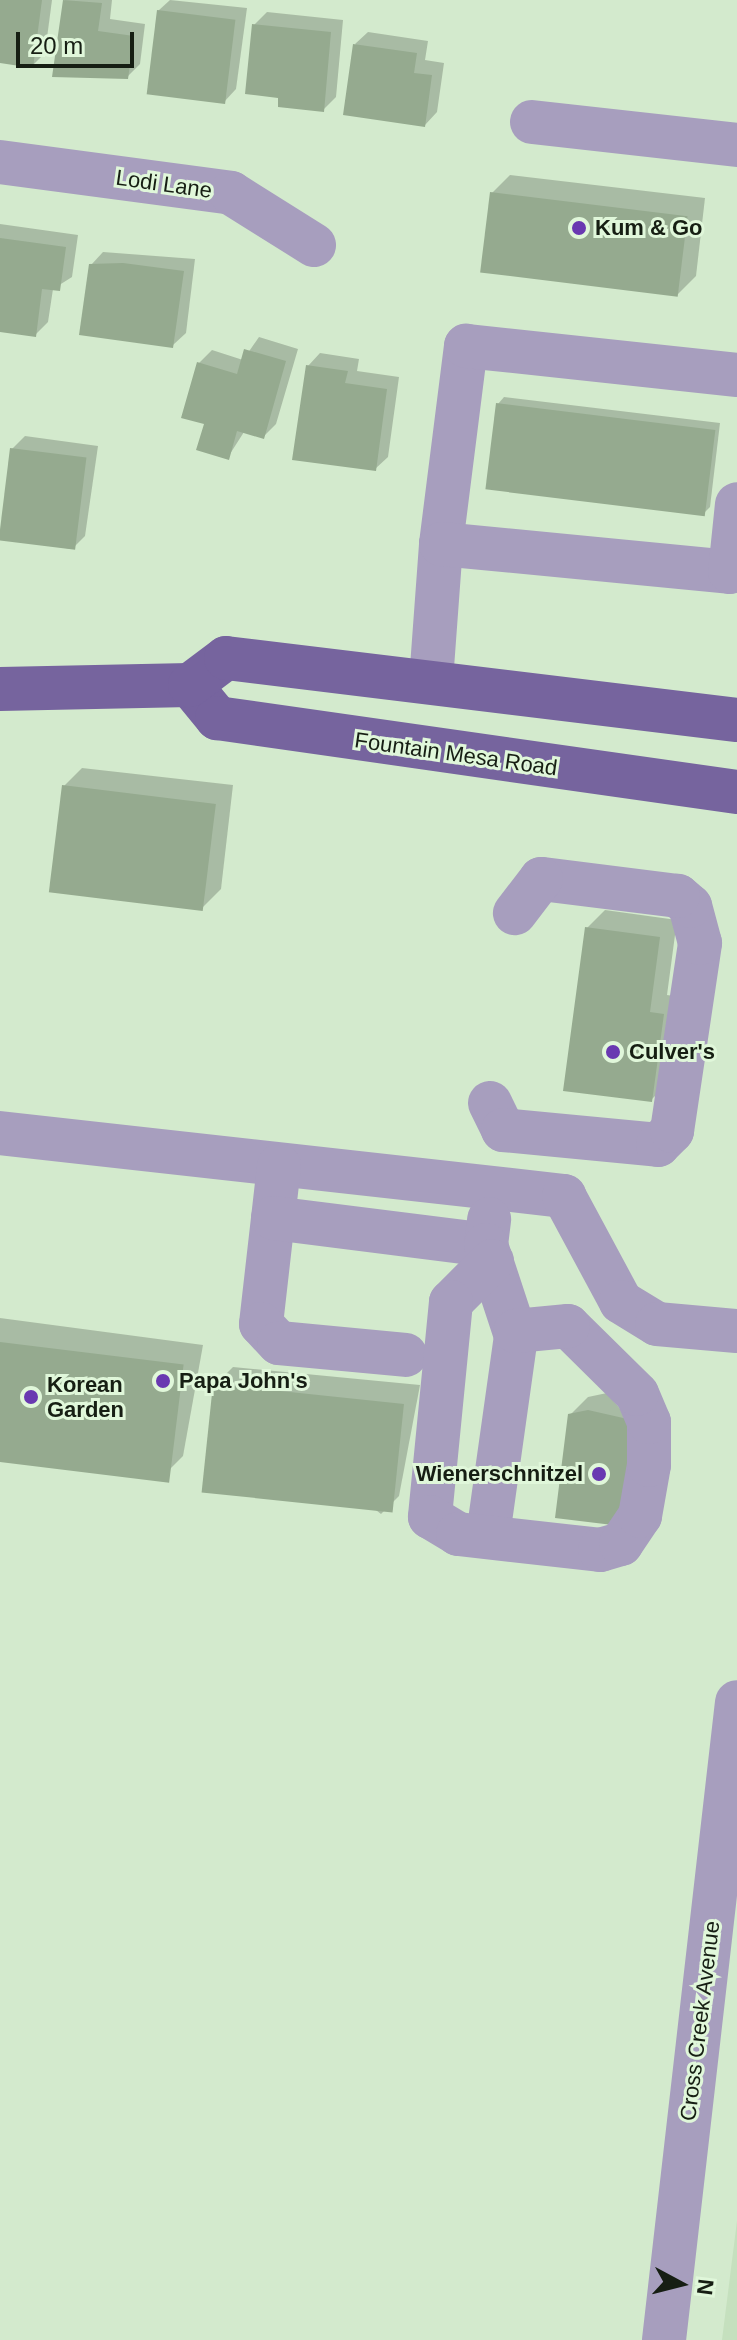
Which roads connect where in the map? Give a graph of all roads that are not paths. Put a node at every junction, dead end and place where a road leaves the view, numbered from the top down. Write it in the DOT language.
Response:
graph roads {
  1 [pos="532,122"];
  2 [pos="737,145"];
  3 [pos="0,162"];
  4 [pos="314,245"];
  5 [pos="737,375"];
  6 [pos="737,504"];
  7 [pos="441,544"];
  8 [pos="431,681"];
  9 [pos="190,685"];
  10 [pos="0,689"];
  11 [pos="737,720"];
  12 [pos="737,792"];
  13 [pos="515,913"];
  14 [pos="490,1103"];
  15 [pos="0,1133"];
  16 [pos="279,1166"];
  17 [pos="493,1188"];
  18 [pos="273,1218"];
  19 [pos="489,1253"];
  20 [pos="515,1331"];
  21 [pos="737,1331"];
  22 [pos="405,1355"];
  23 [pos="491,1514"];
  24 [pos="737,1702"];
  25 [pos="664,2340"];
  1 -- 2 [label="street"];
  3 -- 4 [label="street, Lodi Lane"];
  5 -- 7 [label="street"];
  6 -- 7 [label="street"];
  7 -- 8 [label="street"];
  8 -- 9 [label="main road"];
  8 -- 11 [label="main road"];
  9 -- 10 [label="main road"];
  9 -- 12 [label="main road, Fountain Mesa Road"];
  13 -- 14 [label="street"];
  15 -- 16 [label="street"];
  16 -- 17 [label="street"];
  16 -- 18 [label="street"];
  17 -- 19 [label="street"];
  17 -- 21 [label="street"];
  18 -- 19 [label="street"];
  18 -- 22 [label="street"];
  19 -- 20 [label="street"];
  19 -- 20 [label="street"];
  20 -- 23 [label="street"];
  24 -- 25 [label="street, Cross Creek Avenue"];
}
